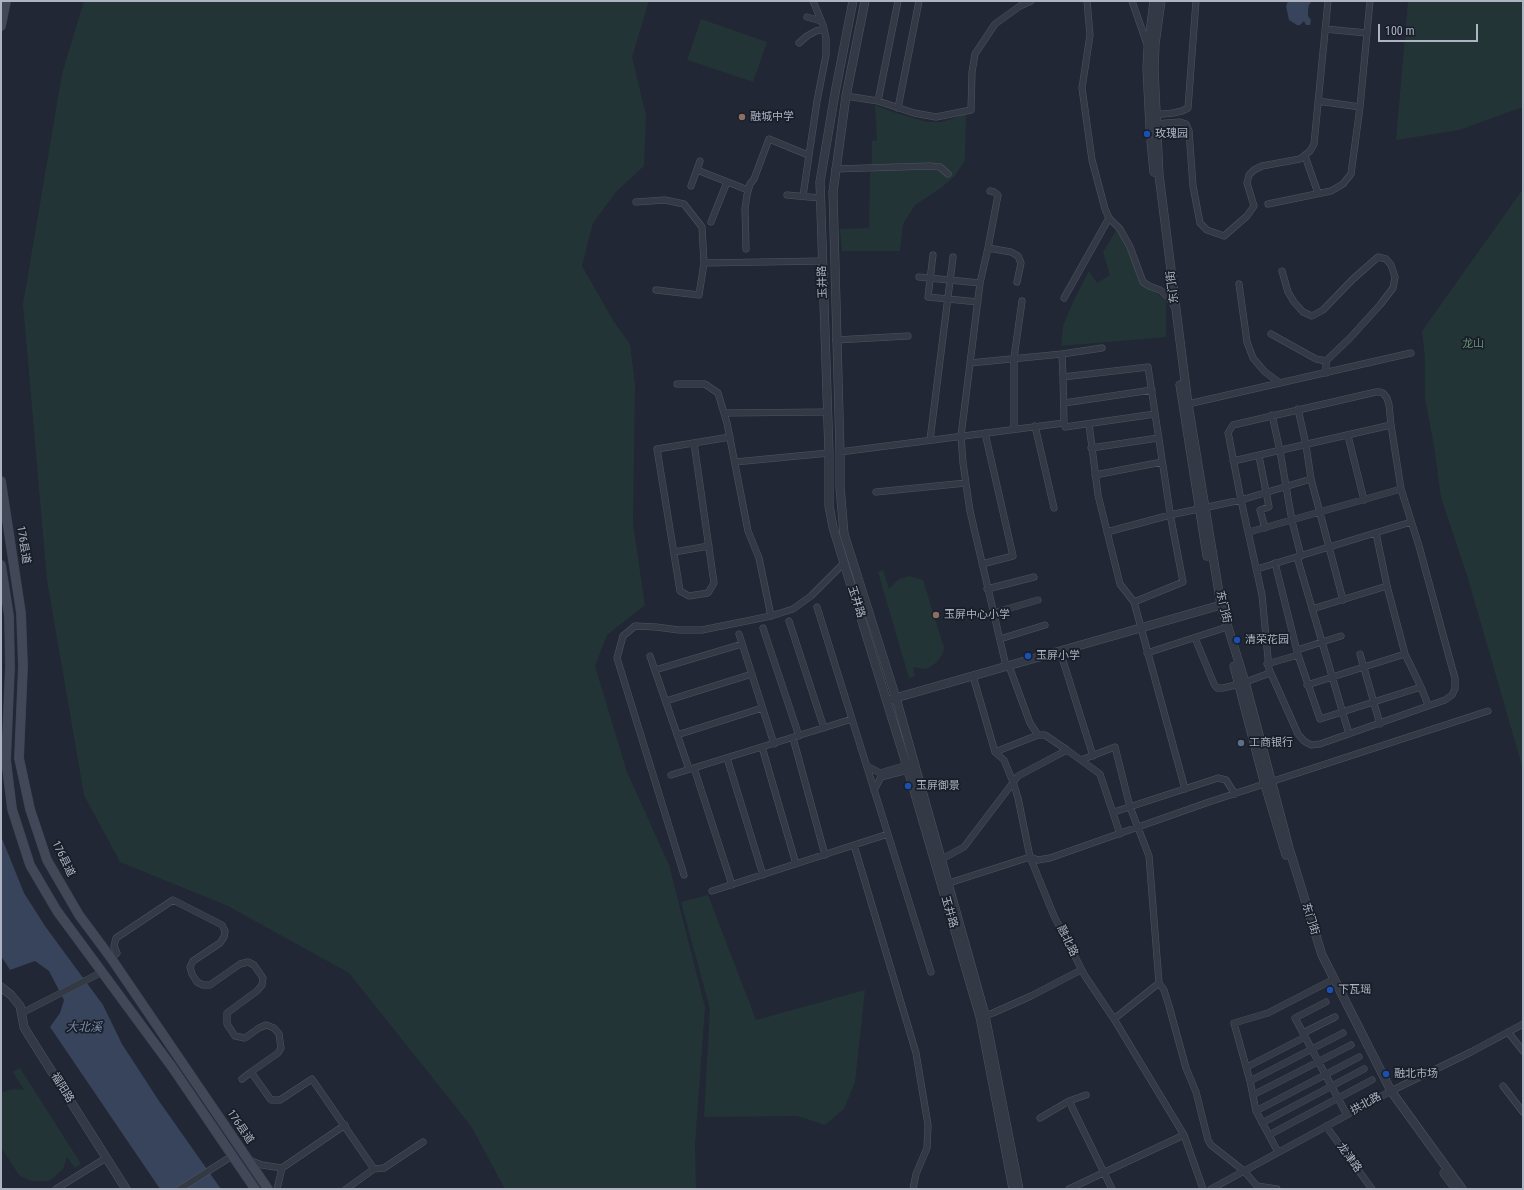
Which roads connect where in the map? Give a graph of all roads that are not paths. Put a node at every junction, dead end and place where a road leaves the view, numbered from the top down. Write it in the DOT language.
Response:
graph roads {
  1 [pos="6,1"];
  2 [pos="813,1"];
  3 [pos="853,1"];
  4 [pos="865,1"];
  5 [pos="898,1"];
  6 [pos="920,1"];
  7 [pos="1031,1"];
  8 [pos="1087,1"];
  9 [pos="1132,1"];
  10 [pos="1154,1"];
  11 [pos="1161,1"];
  12 [pos="1196,1"];
  13 [pos="1328,1"];
  14 [pos="1370,1"];
  15 [pos="807,17"];
  16 [pos="821,21"];
  17 [pos="1,26"];
  18 [pos="824,29"];
  19 [pos="1325,29"];
  20 [pos="1367,33"];
  21 [pos="799,43"];
  22 [pos="1148,48"];
  23 [pos="1154,59"];
  24 [pos="846,96"];
  25 [pos="878,101"];
  26 [pos="1318,101"];
  27 [pos="1360,107"];
  28 [pos="898,108"];
  29 [pos="1152,115"];
  30 [pos="1153,124"];
  31 [pos="808,155"];
  32 [pos="1305,156"];
  33 [pos="700,161"];
  34 [pos="835,169"];
  35 [pos="697,170"];
  36 [pos="948,174"];
  37 [pos="727,182"];
  38 [pos="691,186"];
  39 [pos="748,190"];
  40 [pos="990,192"];
  41 [pos="1318,193"];
  42 [pos="787,195"];
  43 [pos="804,196"];
  44 [pos="820,198"];
  45 [pos="636,202"];
  46 [pos="1268,204"];
  47 [pos="1109,218"];
  48 [pos="711,222"];
  49 [pos="988,248"];
  50 [pos="746,249"];
  51 [pos="933,255"];
  52 [pos="953,257"];
  53 [pos="822,261"];
  54 [pos="704,263"];
  55 [pos="1282,271"];
  56 [pos="919,276"];
  57 [pos="930,278"];
  58 [pos="950,280"];
  59 [pos="1017,282"];
  60 [pos="980,283"];
  61 [pos="1239,284"];
  62 [pos="656,290"];
  63 [pos="1064,298"];
  64 [pos="1169,298"];
  65 [pos="948,299"];
  66 [pos="1022,301"];
  67 [pos="978,302"];
  68 [pos="1175,309"];
  69 [pos="1271,334"];
  70 [pos="908,336"];
  71 [pos="836,340"];
  72 [pos="1102,348"];
  73 [pos="1411,353"];
  74 [pos="1062,354"];
  75 [pos="1326,361"];
  76 [pos="970,363"];
  77 [pos="1326,373"];
  78 [pos="1063,377"];
  79 [pos="1280,383"];
  80 [pos="677,384"];
  81 [pos="1152,390"];
  82 [pos="1064,403"];
  83 [pos="1188,404"];
  84 [pos="1298,409"];
  85 [pos="828,412"];
  86 [pos="724,413"];
  87 [pos="1155,414"];
  88 [pos="1272,415"];
  89 [pos="1064,423"];
  90 [pos="1089,424"];
  91 [pos="1391,425"];
  92 [pos="1035,426"];
  93 [pos="1014,429"];
  94 [pos="985,433"];
  95 [pos="962,436"];
  96 [pos="1348,436"];
  97 [pos="730,437"];
  98 [pos="1158,438"];
  99 [pos="930,440"];
  100 [pos="694,443"];
  101 [pos="1306,445"];
  102 [pos="1091,448"];
  103 [pos="1280,451"];
  104 [pos="840,452"];
  105 [pos="829,453"];
  106 [pos="1259,456"];
  107 [pos="1233,461"];
  108 [pos="735,462"];
  109 [pos="1162,462"];
  110 [pos="1095,475"];
  111 [pos="1311,479"];
  112 [pos="1,481"];
  113 [pos="966,483"];
  114 [pos="1286,487"];
  115 [pos="1401,489"];
  116 [pos="876,492"];
  117 [pos="1266,493"];
  118 [pos="1241,500"];
  119 [pos="1364,500"];
  120 [pos="1054,508"];
  121 [pos="1202,509"];
  122 [pos="1319,512"];
  123 [pos="1170,515"];
  124 [pos="1292,521"];
  125 [pos="1411,522"];
  126 [pos="1265,528"];
  127 [pos="1107,532"];
  128 [pos="1250,532"];
  129 [pos="1376,533"];
  130 [pos="709,546"];
  131 [pos="1328,548"];
  132 [pos="674,552"];
  133 [pos="1299,556"];
  134 [pos="1275,563"];
  135 [pos="844,564"];
  136 [pos="982,564"];
  137 [pos="1,566"];
  138 [pos="1257,569"];
  139 [pos="1034,577"];
  140 [pos="1387,586"];
  141 [pos="987,589"];
  142 [pos="1038,600"];
  143 [pos="1343,600"];
  144 [pos="1134,602"];
  145 [pos="1219,606"];
  146 [pos="817,607"];
  147 [pos="1312,609"];
  148 [pos="993,613"];
  149 [pos="771,616"];
  150 [pos="789,621"];
  151 [pos="1046,625"];
  152 [pos="1225,627"];
  153 [pos="763,628"];
  154 [pos="1140,628"];
  155 [pos="739,634"];
  156 [pos="1341,636"];
  157 [pos="1195,638"];
  158 [pos="1000,639"];
  159 [pos="1321,642"];
  160 [pos="742,644"];
  161 [pos="1060,651"];
  162 [pos="1297,652"];
  163 [pos="1147,653"];
  164 [pos="1360,654"];
  165 [pos="1405,654"];
  166 [pos="650,656"];
  167 [pos="1267,664"];
  168 [pos="1008,666"];
  169 [pos="1364,667"];
  170 [pos="655,670"];
  171 [pos="1270,673"];
  172 [pos="752,674"];
  173 [pos="973,676"];
  174 [pos="1332,677"];
  175 [pos="1243,683"];
  176 [pos="1307,685"];
  177 [pos="1421,687"];
  178 [pos="896,698"];
  179 [pos="887,700"];
  180 [pos="666,701"];
  181 [pos="1373,702"];
  182 [pos="1428,705"];
  183 [pos="762,708"];
  184 [pos="1488,711"];
  185 [pos="1343,712"];
  186 [pos="852,719"];
  187 [pos="1380,724"];
  188 [pos="824,728"];
  189 [pos="1038,734"];
  190 [pos="1349,734"];
  191 [pos="677,735"];
  192 [pos="796,737"];
  193 [pos="774,744"];
  194 [pos="762,747"];
  195 [pos="1067,750"];
  196 [pos="995,752"];
  197 [pos="1093,756"];
  198 [pos="727,758"];
  199 [pos="1081,760"];
  200 [pos="867,766"];
  201 [pos="907,767"];
  202 [pos="692,769"];
  203 [pos="671,775"];
  204 [pos="1013,782"];
  205 [pos="1269,784"];
  206 [pos="1185,789"];
  207 [pos="874,790"];
  208 [pos="1235,794"];
  209 [pos="1130,807"];
  210 [pos="1114,812"];
  211 [pos="1137,827"];
  212 [pos="888,834"];
  213 [pos="1120,834"];
  214 [pos="854,845"];
  215 [pos="825,855"];
  216 [pos="1030,857"];
  217 [pos="942,859"];
  218 [pos="796,864"];
  219 [pos="684,875"];
  220 [pos="763,875"];
  221 [pos="949,883"];
  222 [pos="732,884"];
  223 [pos="712,891"];
  224 [pos="111,958"];
  225 [pos="1081,970"];
  226 [pos="102,972"];
  227 [pos="931,972"];
  228 [pos="1332,980"];
  229 [pos="1159,983"];
  230 [pos="1,987"];
  231 [pos="1326,1002"];
  232 [pos="22,1013"];
  233 [pos="982,1016"];
  234 [pos="1335,1017"];
  235 [pos="1114,1019"];
  236 [pos="1523,1024"];
  237 [pos="1508,1032"];
  238 [pos="1343,1033"];
  239 [pos="1304,1035"];
  240 [pos="1351,1045"];
  241 [pos="1311,1049"];
  242 [pos="1523,1051"];
  243 [pos="1359,1057"];
  244 [pos="1318,1062"];
  245 [pos="1247,1067"];
  246 [pos="1364,1069"];
  247 [pos="252,1072"];
  248 [pos="1325,1075"];
  249 [pos="242,1079"];
  250 [pos="1372,1080"];
  251 [pos="1250,1081"];
  252 [pos="1332,1086"];
  253 [pos="1503,1086"];
  254 [pos="1388,1092"];
  255 [pos="1086,1095"];
  256 [pos="1253,1095"];
  257 [pos="1338,1099"];
  258 [pos="1069,1101"];
  259 [pos="1256,1111"];
  260 [pos="1523,1112"];
  261 [pos="1347,1115"];
  262 [pos="1040,1118"];
  263 [pos="1262,1123"];
  264 [pos="345,1125"];
  265 [pos="1326,1126"];
  266 [pos="1184,1135"];
  267 [pos="1269,1136"];
  268 [pos="423,1142"];
  269 [pos="1278,1152"];
  270 [pos="232,1156"];
  271 [pos="106,1158"];
  272 [pos="248,1160"];
  273 [pos="282,1168"];
  274 [pos="374,1169"];
  275 [pos="1244,1171"];
  276 [pos="1104,1173"];
  277 [pos="56,1189"];
  278 [pos="126,1189"];
  279 [pos="180,1189"];
  280 [pos="255,1189"];
  281 [pos="268,1189"];
  282 [pos="278,1189"];
  283 [pos="346,1189"];
  284 [pos="913,1189"];
  285 [pos="1013,1189"];
  286 [pos="1019,1189"];
  287 [pos="1069,1189"];
  288 [pos="1112,1189"];
  289 [pos="1203,1189"];
  290 [pos="1211,1189"];
  291 [pos="1277,1189"];
  292 [pos="1372,1189"];
  293 [pos="1456,1189"];
  294 [pos="1462,1189"];
  1 -- 17 [label="main road"];
  2 -- 16 [label="street"];
  3 -- 44 [label="street, 玉井路"];
  4 -- 24 [label="street, 玉井路"];
  5 -- 25 [label="street"];
  6 -- 28 [label="street"];
  7 -- 28 [label="street"];
  8 -- 47 [label="street"];
  9 -- 22 [label="street"];
  10 -- 22 [label="street, 东门街"];
  11 -- 23 [label="street, 东门街"];
  12 -- 29 [label="street"];
  13 -- 19 [label="street"];
  14 -- 20 [label="street"];
  15 -- 16 [label="street"];
  16 -- 18 [label="street"];
  18 -- 21 [label="street"];
  18 -- 31 [label="street"];
  19 -- 20 [label="street"];
  19 -- 26 [label="street"];
  20 -- 27 [label="street"];
  22 -- 23 [label="street"];
  22 -- 29 [label="street, 东门街"];
  23 -- 29 [label="street, 东门街"];
  24 -- 25 [label="street"];
  24 -- 34 [label="street, 玉井路"];
  25 -- 28 [label="street"];
  26 -- 27 [label="street"];
  26 -- 32 [label="street"];
  27 -- 41 [label="street"];
  29 -- 30 [label="street, 东门街"];
  30 -- 32 [label="street"];
  30 -- 64 [label="street, 东门街"];
  30 -- 68 [label="street, 东门街"];
  31 -- 39 [label="street"];
  31 -- 43 [label="street"];
  32 -- 41 [label="street"];
  33 -- 35 [label="street"];
  34 -- 36 [label="street"];
  34 -- 71 [label="street, 玉井路"];
  35 -- 37 [label="street"];
  35 -- 38 [label="street"];
  37 -- 39 [label="street"];
  37 -- 48 [label="street"];
  39 -- 50 [label="street"];
  40 -- 49 [label="street"];
  41 -- 46 [label="street"];
  42 -- 43 [label="street"];
  43 -- 44 [label="street"];
  44 -- 53 [label="street, 玉井路"];
  45 -- 54 [label="street"];
  47 -- 63 [label="street"];
  47 -- 64 [label="street"];
  49 -- 59 [label="street"];
  49 -- 60 [label="street"];
  51 -- 57 [label="street"];
  52 -- 58 [label="street"];
  53 -- 54 [label="street"];
  53 -- 85 [label="street, 玉井路"];
  54 -- 62 [label="street"];
  55 -- 75 [label="street"];
  56 -- 57 [label="street"];
  57 -- 58 [label="street"];
  57 -- 65 [label="street"];
  58 -- 60 [label="street"];
  58 -- 65 [label="street"];
  60 -- 67 [label="street"];
  61 -- 79 [label="street"];
  64 -- 68 [label="street"];
  64 -- 121 [label="street, 东门街"];
  65 -- 67 [label="street"];
  65 -- 99 [label="street"];
  66 -- 93 [label="street"];
  67 -- 76 [label="street"];
  68 -- 83 [label="street, 东门街"];
  69 -- 75 [label="street"];
  70 -- 71 [label="street"];
  71 -- 104 [label="street, 玉井路"];
  72 -- 74 [label="street"];
  73 -- 77 [label="street"];
  74 -- 76 [label="street"];
  74 -- 78 [label="street"];
  75 -- 77 [label="street"];
  76 -- 95 [label="street"];
  77 -- 79 [label="street"];
  78 -- 81 [label="street"];
  78 -- 82 [label="street"];
  79 -- 83 [label="street"];
  80 -- 86 [label="street"];
  81 -- 82 [label="street"];
  81 -- 87 [label="street"];
  82 -- 89 [label="street"];
  83 -- 121 [label="street, 东门街"];
  84 -- 88 [label="street"];
  84 -- 91 [label="street"];
  84 -- 101 [label="street"];
  85 -- 86 [label="street"];
  85 -- 105 [label="street, 玉井路"];
  86 -- 97 [label="street"];
  87 -- 90 [label="street"];
  87 -- 98 [label="street"];
  88 -- 103 [label="street"];
  88 -- 107 [label="street"];
  89 -- 90 [label="street"];
  89 -- 92 [label="street"];
  90 -- 102 [label="street"];
  91 -- 96 [label="street"];
  91 -- 115 [label="street"];
  92 -- 93 [label="street"];
  92 -- 120 [label="street"];
  93 -- 94 [label="street"];
  94 -- 95 [label="street"];
  94 -- 136 [label="street"];
  95 -- 99 [label="street"];
  95 -- 113 [label="street"];
  96 -- 101 [label="street"];
  96 -- 119 [label="street"];
  97 -- 100 [label="street"];
  97 -- 108 [label="street"];
  98 -- 102 [label="street"];
  98 -- 109 [label="street"];
  99 -- 104 [label="street"];
  100 -- 130 [label="street"];
  100 -- 132 [label="street"];
  101 -- 103 [label="street"];
  101 -- 111 [label="street"];
  102 -- 110 [label="street"];
  103 -- 106 [label="street"];
  103 -- 114 [label="street"];
  104 -- 178 [label="street, 玉井路"];
  105 -- 108 [label="street"];
  105 -- 135 [label="street, 玉井路"];
  106 -- 107 [label="street"];
  106 -- 117 [label="street"];
  107 -- 118 [label="street"];
  108 -- 149 [label="street"];
  109 -- 110 [label="street"];
  109 -- 123 [label="street"];
  110 -- 127 [label="street"];
  111 -- 114 [label="street"];
  111 -- 122 [label="street"];
  112 -- 224 [label="main road, 176县道"];
  113 -- 116 [label="street"];
  113 -- 136 [label="street"];
  114 -- 117 [label="street"];
  114 -- 124 [label="street"];
  115 -- 119 [label="street"];
  115 -- 125 [label="street"];
  117 -- 118 [label="street"];
  117 -- 126 [label="street"];
  118 -- 121 [label="street"];
  118 -- 128 [label="street"];
  119 -- 122 [label="street"];
  121 -- 123 [label="street"];
  121 -- 145 [label="street, 东门街"];
  122 -- 124 [label="street"];
  122 -- 131 [label="street"];
  123 -- 127 [label="street"];
  123 -- 144 [label="street"];
  124 -- 126 [label="street"];
  124 -- 133 [label="street"];
  125 -- 129 [label="street"];
  125 -- 182 [label="street"];
  126 -- 128 [label="street"];
  127 -- 144 [label="street"];
  128 -- 138 [label="street"];
  129 -- 131 [label="street"];
  129 -- 140 [label="street"];
  130 -- 132 [label="street"];
  130 -- 132 [label="street"];
  131 -- 133 [label="street"];
  131 -- 143 [label="street"];
  133 -- 134 [label="street"];
  133 -- 147 [label="street"];
  134 -- 138 [label="street"];
  134 -- 162 [label="street"];
  135 -- 149 [label="street"];
  135 -- 179 [label="street, 玉井路"];
  136 -- 141 [label="street"];
  137 -- 226 [label="main road, 176县道"];
  138 -- 167 [label="street"];
  139 -- 141 [label="street"];
  140 -- 143 [label="street"];
  140 -- 165 [label="street"];
  141 -- 148 [label="street"];
  142 -- 148 [label="street"];
  143 -- 147 [label="street"];
  144 -- 154 [label="street"];
  145 -- 152 [label="street, 东门街"];
  145 -- 154 [label="street"];
  146 -- 186 [label="street"];
  147 -- 159 [label="street"];
  148 -- 158 [label="street"];
  149 -- 219 [label="street"];
  150 -- 188 [label="street"];
  151 -- 158 [label="street"];
  152 -- 157 [label="street"];
  152 -- 175 [label="street, 东门街"];
  153 -- 192 [label="street"];
  154 -- 161 [label="street"];
  154 -- 163 [label="street"];
  155 -- 160 [label="street"];
  156 -- 159 [label="street"];
  157 -- 163 [label="street"];
  157 -- 175 [label="street"];
  158 -- 168 [label="street"];
  159 -- 162 [label="street"];
  159 -- 174 [label="street"];
  160 -- 170 [label="street"];
  160 -- 172 [label="street"];
  161 -- 168 [label="street"];
  161 -- 197 [label="street"];
  162 -- 167 [label="street"];
  162 -- 176 [label="street"];
  163 -- 206 [label="street"];
  164 -- 169 [label="street"];
  165 -- 169 [label="street"];
  165 -- 177 [label="street"];
  166 -- 170 [label="street"];
  167 -- 171 [label="street"];
  168 -- 173 [label="street"];
  168 -- 189 [label="street"];
  169 -- 174 [label="street"];
  169 -- 181 [label="street"];
  170 -- 180 [label="street"];
  171 -- 175 [label="street"];
  171 -- 190 [label="street"];
  172 -- 180 [label="street"];
  172 -- 183 [label="street"];
  173 -- 178 [label="street"];
  173 -- 196 [label="street, 融北路"];
  174 -- 176 [label="street"];
  174 -- 185 [label="street"];
  175 -- 205 [label="street, 东门街"];
  176 -- 185 [label="street"];
  177 -- 181 [label="street"];
  177 -- 182 [label="street"];
  178 -- 179 [label="street"];
  178 -- 217 [label="street, 玉井路"];
  179 -- 201 [label="street, 玉井路"];
  180 -- 191 [label="street"];
  181 -- 185 [label="street"];
  181 -- 187 [label="street"];
  182 -- 187 [label="street"];
  183 -- 191 [label="street"];
  183 -- 193 [label="street"];
  184 -- 205 [label="street"];
  185 -- 190 [label="street"];
  186 -- 188 [label="street"];
  186 -- 200 [label="street"];
  187 -- 190 [label="street"];
  188 -- 192 [label="street"];
  189 -- 195 [label="street"];
  189 -- 196 [label="street"];
  191 -- 202 [label="street"];
  192 -- 193 [label="street"];
  192 -- 215 [label="street"];
  193 -- 194 [label="street"];
  194 -- 198 [label="street"];
  194 -- 218 [label="street"];
  195 -- 199 [label="street"];
  195 -- 204 [label="street"];
  196 -- 204 [label="street, 融北路"];
  197 -- 199 [label="street"];
  197 -- 209 [label="street"];
  198 -- 202 [label="street"];
  198 -- 220 [label="street"];
  199 -- 210 [label="street"];
  200 -- 201 [label="street"];
  200 -- 207 [label="street"];
  201 -- 207 [label="street"];
  201 -- 233 [label="street, 玉井路"];
  202 -- 203 [label="street"];
  202 -- 222 [label="street"];
  204 -- 216 [label="street, 融北路"];
  204 -- 217 [label="street"];
  205 -- 208 [label="street"];
  205 -- 228 [label="street, 东门街"];
  206 -- 208 [label="street"];
  206 -- 209 [label="street"];
  207 -- 212 [label="street"];
  208 -- 211 [label="street"];
  209 -- 210 [label="street"];
  209 -- 211 [label="street"];
  210 -- 213 [label="street"];
  211 -- 213 [label="street"];
  211 -- 229 [label="street"];
  212 -- 214 [label="street"];
  212 -- 227 [label="street"];
  213 -- 216 [label="street"];
  214 -- 215 [label="street"];
  214 -- 284 [label="street"];
  215 -- 218 [label="street"];
  216 -- 221 [label="street"];
  216 -- 225 [label="street, 融北路"];
  217 -- 221 [label="street, 玉井路"];
  218 -- 220 [label="street"];
  220 -- 222 [label="street"];
  221 -- 233 [label="street, 玉井路"];
  222 -- 223 [label="street"];
  224 -- 247 [label="street"];
  224 -- 272 [label="main road, 176县道"];
  225 -- 233 [label="street"];
  225 -- 235 [label="street, 融北路"];
  226 -- 232 [label="street"];
  226 -- 270 [label="main road, 176县道"];
  228 -- 245 [label="street"];
  228 -- 254 [label="street, 东门街"];
  229 -- 235 [label="street"];
  229 -- 275 [label="street"];
  230 -- 232 [label="street, 福阳路"];
  231 -- 239 [label="street"];
  232 -- 271 [label="street, 福阳路"];
  233 -- 285 [label="street, 玉井路"];
  233 -- 286 [label="street, 玉井路"];
  234 -- 239 [label="street"];
  235 -- 266 [label="street, 融北路"];
  236 -- 237 [label="street, 拱北路"];
  237 -- 242 [label="street"];
  237 -- 254 [label="street, 拱北路"];
  238 -- 241 [label="street"];
  239 -- 241 [label="street"];
  239 -- 245 [label="street"];
  240 -- 244 [label="street"];
  241 -- 244 [label="street"];
  241 -- 251 [label="street"];
  243 -- 248 [label="street"];
  244 -- 248 [label="street"];
  244 -- 256 [label="street"];
  245 -- 251 [label="street"];
  246 -- 252 [label="street"];
  247 -- 249 [label="street"];
  247 -- 264 [label="street"];
  248 -- 252 [label="street"];
  248 -- 259 [label="street"];
  250 -- 257 [label="street"];
  251 -- 256 [label="street"];
  252 -- 257 [label="street"];
  252 -- 263 [label="street"];
  253 -- 260 [label="street"];
  254 -- 261 [label="street, 拱北路"];
  254 -- 293 [label="street, 东门街"];
  254 -- 294 [label="street, 东门街"];
  255 -- 258 [label="street"];
  256 -- 259 [label="street"];
  257 -- 261 [label="street"];
  257 -- 267 [label="street"];
  258 -- 262 [label="street"];
  258 -- 276 [label="street"];
  259 -- 263 [label="street"];
  261 -- 265 [label="street, 拱北路"];
  263 -- 267 [label="street"];
  264 -- 273 [label="street"];
  264 -- 274 [label="street"];
  265 -- 269 [label="street, 拱北路"];
  265 -- 292 [label="street, 龙津路"];
  266 -- 276 [label="street"];
  266 -- 289 [label="street, 融北路"];
  267 -- 269 [label="street"];
  268 -- 274 [label="street"];
  269 -- 275 [label="street, 拱北路"];
  270 -- 279 [label="street"];
  270 -- 280 [label="main road, 176县道"];
  271 -- 277 [label="street"];
  271 -- 278 [label="street, 福阳路"];
  272 -- 273 [label="street"];
  272 -- 281 [label="main road, 176县道"];
  273 -- 282 [label="street"];
  274 -- 283 [label="street"];
  275 -- 290 [label="street, 拱北路"];
  275 -- 291 [label="street"];
  276 -- 287 [label="street"];
  276 -- 288 [label="street"];
}
